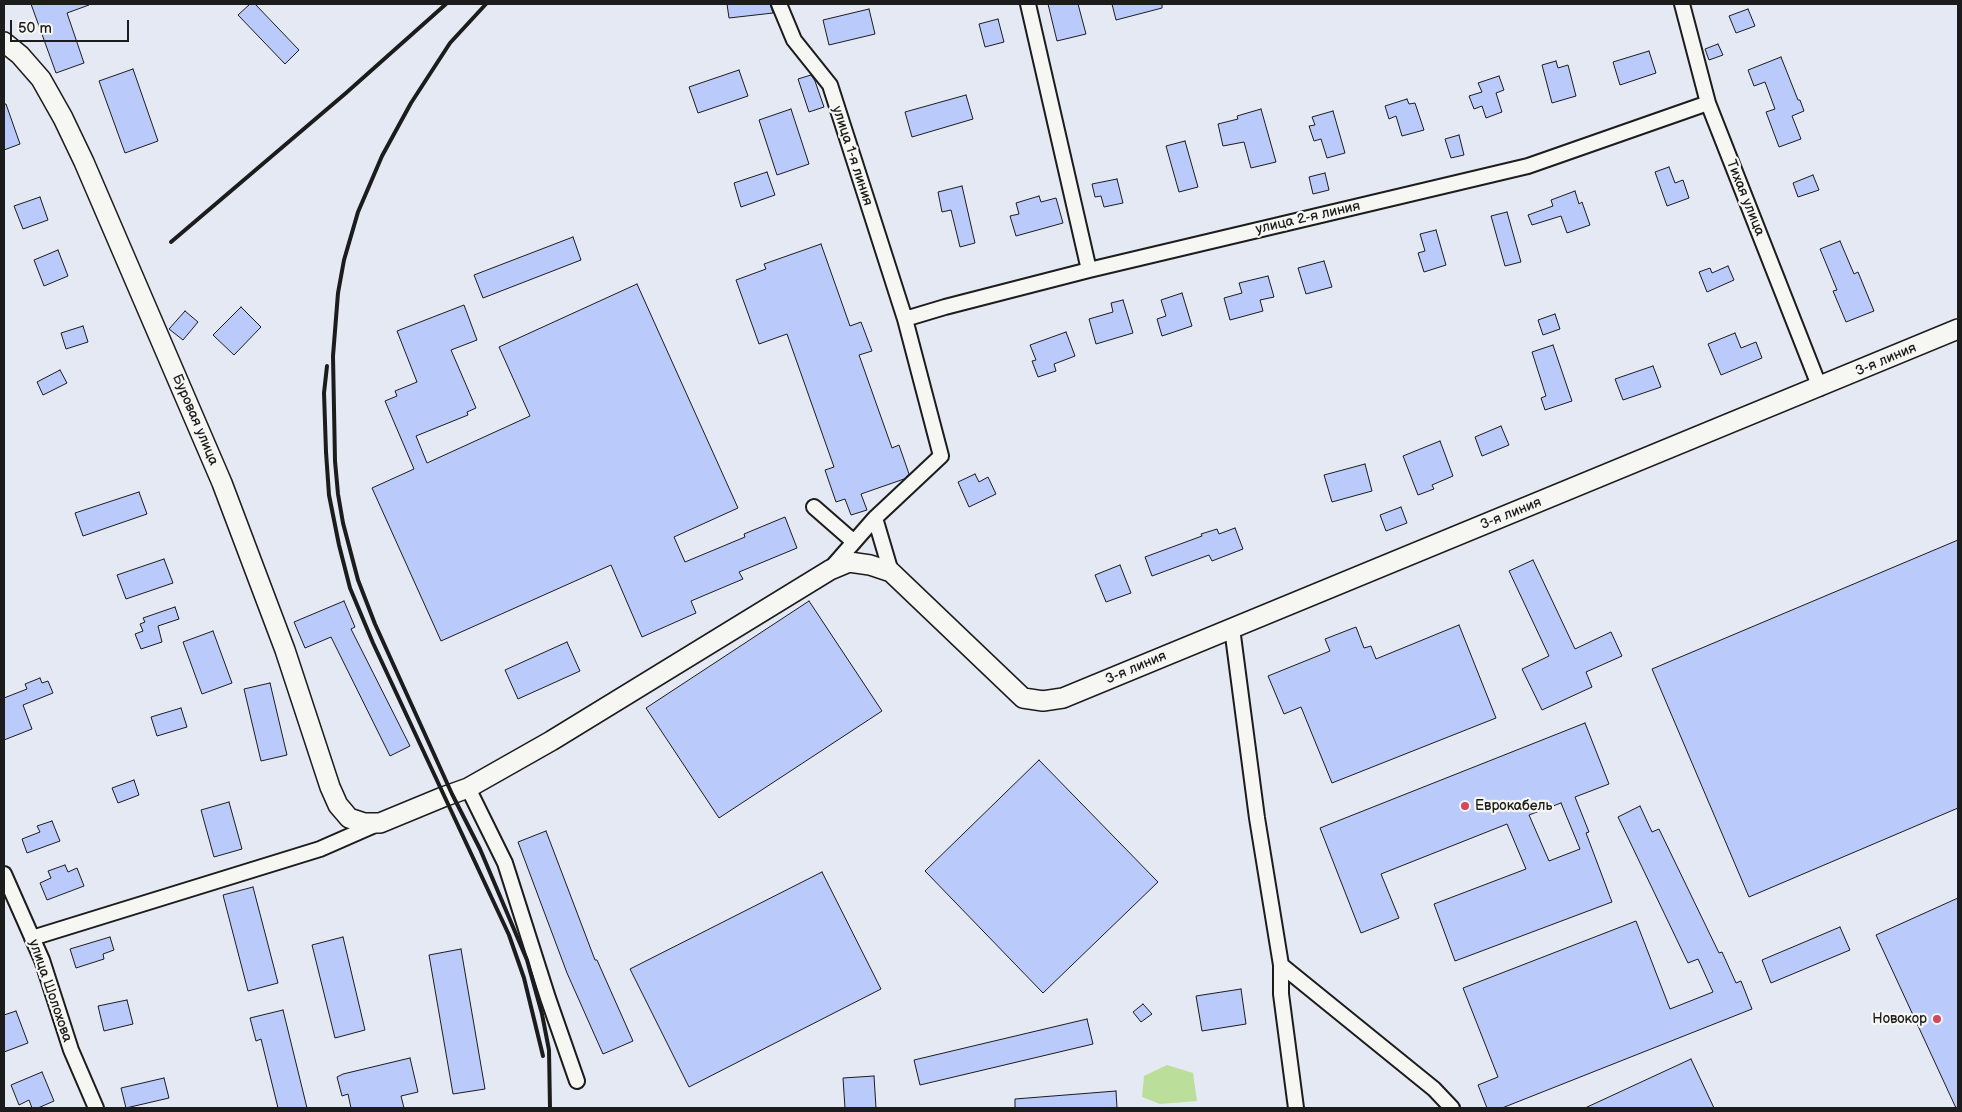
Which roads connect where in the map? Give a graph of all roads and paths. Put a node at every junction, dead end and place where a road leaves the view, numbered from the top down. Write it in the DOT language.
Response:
graph roads {
  1 [pos="779,4"];
  2 [pos="1028,4"];
  3 [pos="1682,4"];
  4 [pos="4,42"];
  5 [pos="1708,103"];
  6 [pos="1088,270"];
  7 [pos="905,319"];
  8 [pos="1958,329"];
  9 [pos="1820,388"];
  10 [pos="814,507"];
  11 [pos="875,518"];
  12 [pos="854,542"];
  13 [pos="830,570"];
  14 [pos="891,572"];
  15 [pos="1232,628"];
  16 [pos="468,788"];
  17 [pos="350,818"];
  18 [pos="380,823"];
  19 [pos="338,841"];
  20 [pos="4,874"];
  21 [pos="32,938"];
  22 [pos="1281,966"];
  23 [pos="577,1081"];
  24 [pos="96,1108"];
  25 [pos="1296,1108"];
  26 [pos="1452,1108"];
  1 -- 7 [label="street, улица 1-я линия"];
  2 -- 6 [label="street"];
  3 -- 5 [label="street, Тихая улица"];
  4 -- 17 [label="street, Буровая улица"];
  5 -- 6 [label="street, улица 2-я линия"];
  5 -- 9 [label="street, Тихая улица"];
  6 -- 7 [label="street, улица 2-я линия"];
  7 -- 11 [label="street, улица 1-я линия"];
  8 -- 9 [label="street, 3-я линия"];
  9 -- 15 [label="street, 3-я линия"];
  10 -- 12 [label="street"];
  11 -- 12 [label="street"];
  11 -- 14 [label="street"];
  12 -- 13 [label="street"];
  13 -- 14 [label="street"];
  13 -- 16 [label="street"];
  14 -- 15 [label="street, 3-я линия"];
  15 -- 22 [label="street"];
  16 -- 18 [label="street"];
  16 -- 23 [label="street"];
  17 -- 18 [label="street"];
  17 -- 19 [label="street"];
  18 -- 19 [label="street"];
  19 -- 21 [label="street"];
  20 -- 21 [label="street, улица Шолохова"];
  21 -- 24 [label="street, улица Шолохова"];
  22 -- 25 [label="street"];
  22 -- 26 [label="street"];
}
